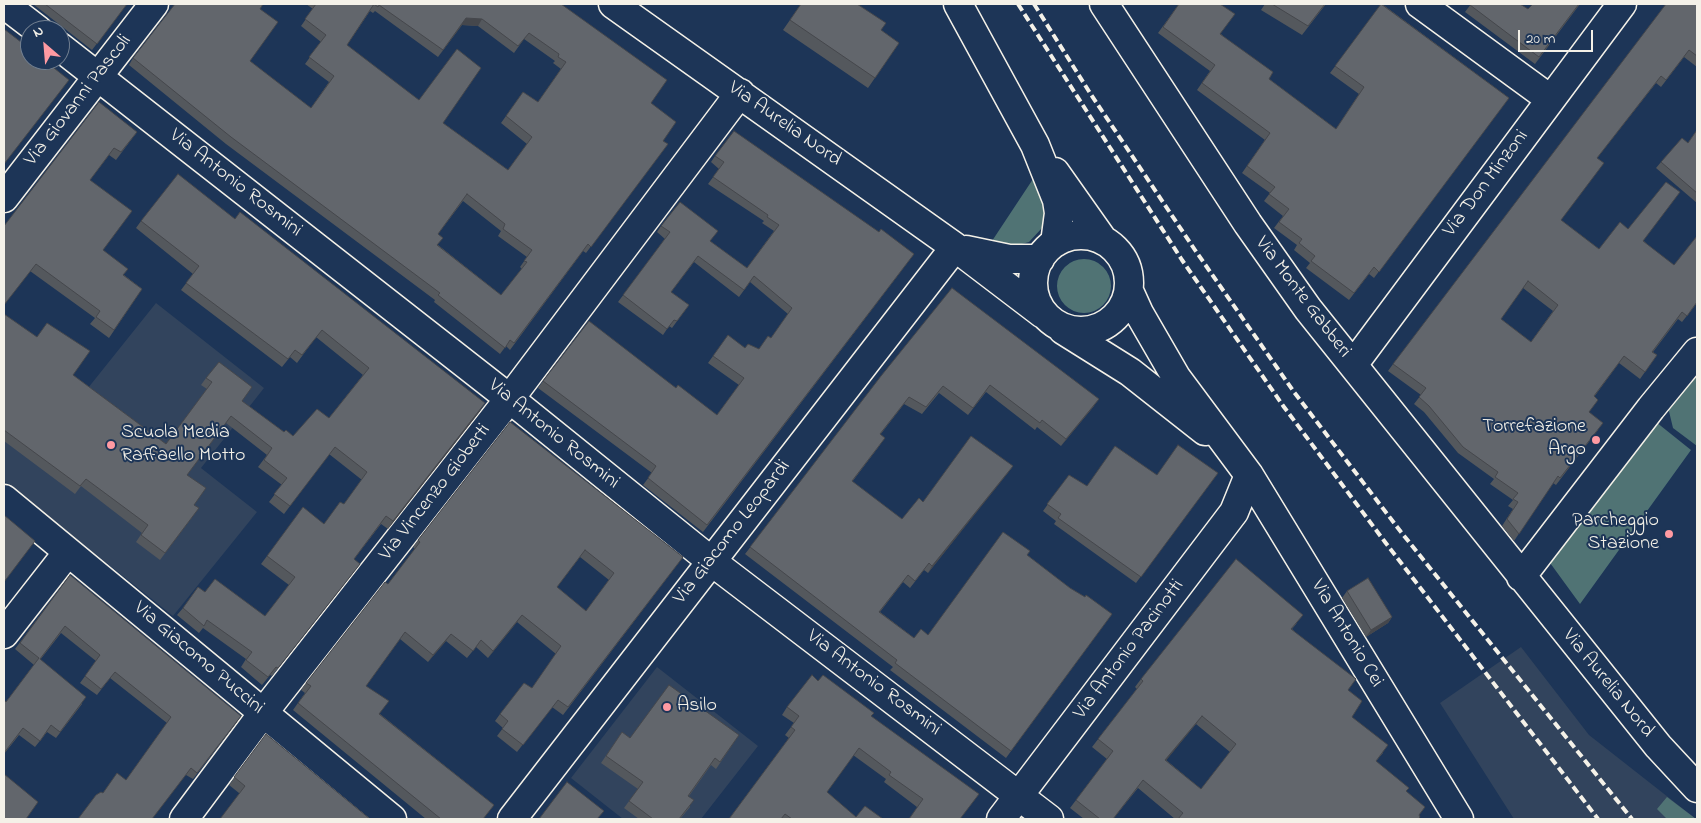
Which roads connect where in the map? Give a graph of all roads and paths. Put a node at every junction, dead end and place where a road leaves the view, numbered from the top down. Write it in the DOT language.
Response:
graph roads {
  1 [pos="4,4"];
  2 [pos="154,4"];
  3 [pos="613,4"];
  4 [pos="958,4"];
  5 [pos="1104,4"];
  6 [pos="1420,4"];
  7 [pos="1622,4"];
  8 [pos="25,20"];
  9 [pos="70,55"];
  10 [pos="98,76"];
  11 [pos="740,94"];
  12 [pos="1550,99"];
  13 [pos="1035,145"];
  14 [pos="4,198"];
  15 [pos="1103,240"];
  16 [pos="955,247"];
  17 [pos="1047,251"];
  18 [pos="1129,291"];
  19 [pos="1050,319"];
  20 [pos="1697,352"];
  21 [pos="1353,365"];
  22 [pos="510,399"];
  23 [pos="1231,450"];
  24 [pos="1248,475"];
  25 [pos="4,498"];
  26 [pos="68,552"];
  27 [pos="710,561"];
  28 [pos="1521,577"];
  29 [pos="4,634"];
  30 [pos="263,713"];
  31 [pos="1697,788"];
  32 [pos="1019,795"];
  33 [pos="184,819"];
  34 [pos="392,819"];
  35 [pos="512,819"];
  36 [pos="1002,819"];
  37 [pos="1049,819"];
  38 [pos="1459,819"];
  1 -- 8 [label="street"];
  2 -- 10 [label="street, Via Giovanni Pascoli"];
  3 -- 11 [label="street, Via Aurelia Nord"];
  4 -- 13 [label="street"];
  5 -- 21 [label="street, Via Monte Gabberi"];
  6 -- 12 [label="street"];
  7 -- 12 [label="street, Via Don Minzoni"];
  9 -- 10 [label="street, Via Antonio Rosmini"];
  10 -- 14 [label="street, Via Giovanni Pascoli"];
  10 -- 22 [label="street, Via Antonio Rosmini"];
  11 -- 16 [label="street, Via Aurelia Nord"];
  11 -- 22 [label="street, Via Vincenzo Gioberti"];
  12 -- 21 [label="street, Via Don Minzoni"];
  13 -- 15 [label="street"];
  13 -- 17 [label="street"];
  15 -- 17 [label="street"];
  15 -- 18 [label="street"];
  16 -- 17 [label="street, Via Aurelia Nord"];
  16 -- 19 [label="street, Via Aurelia Nord"];
  16 -- 27 [label="street, Via Giacomo Leopardi"];
  17 -- 19 [label="street"];
  18 -- 19 [label="street"];
  18 -- 23 [label="street, Via Antonio Cei"];
  19 -- 23 [label="street, Via Antonio Cei"];
  20 -- 28 [label="street"];
  21 -- 28 [label="street, Via Monte Gabberi"];
  22 -- 27 [label="street, Via Antonio Rosmini"];
  22 -- 30 [label="street, Via Vincenzo Gioberti"];
  23 -- 24 [label="street, Via Antonio Cei"];
  24 -- 32 [label="street, Via Antonio Pacinotti"];
  24 -- 38 [label="street, Via Antonio Cei"];
  25 -- 26 [label="street, Via Giacomo Puccini"];
  26 -- 29 [label="street"];
  26 -- 30 [label="street, Via Giacomo Puccini"];
  27 -- 32 [label="street, Via Antonio Rosmini"];
  27 -- 35 [label="street, Via Giacomo Leopardi"];
  28 -- 31 [label="street, Via Aurelia Nord"];
  30 -- 33 [label="street, Via Vincenzo Gioberti"];
  30 -- 34 [label="street, Via Giacomo Puccini"];
  32 -- 36 [label="street, Via Antonio Pacinotti"];
  32 -- 37 [label="street, Via Antonio Rosmini"];
}
